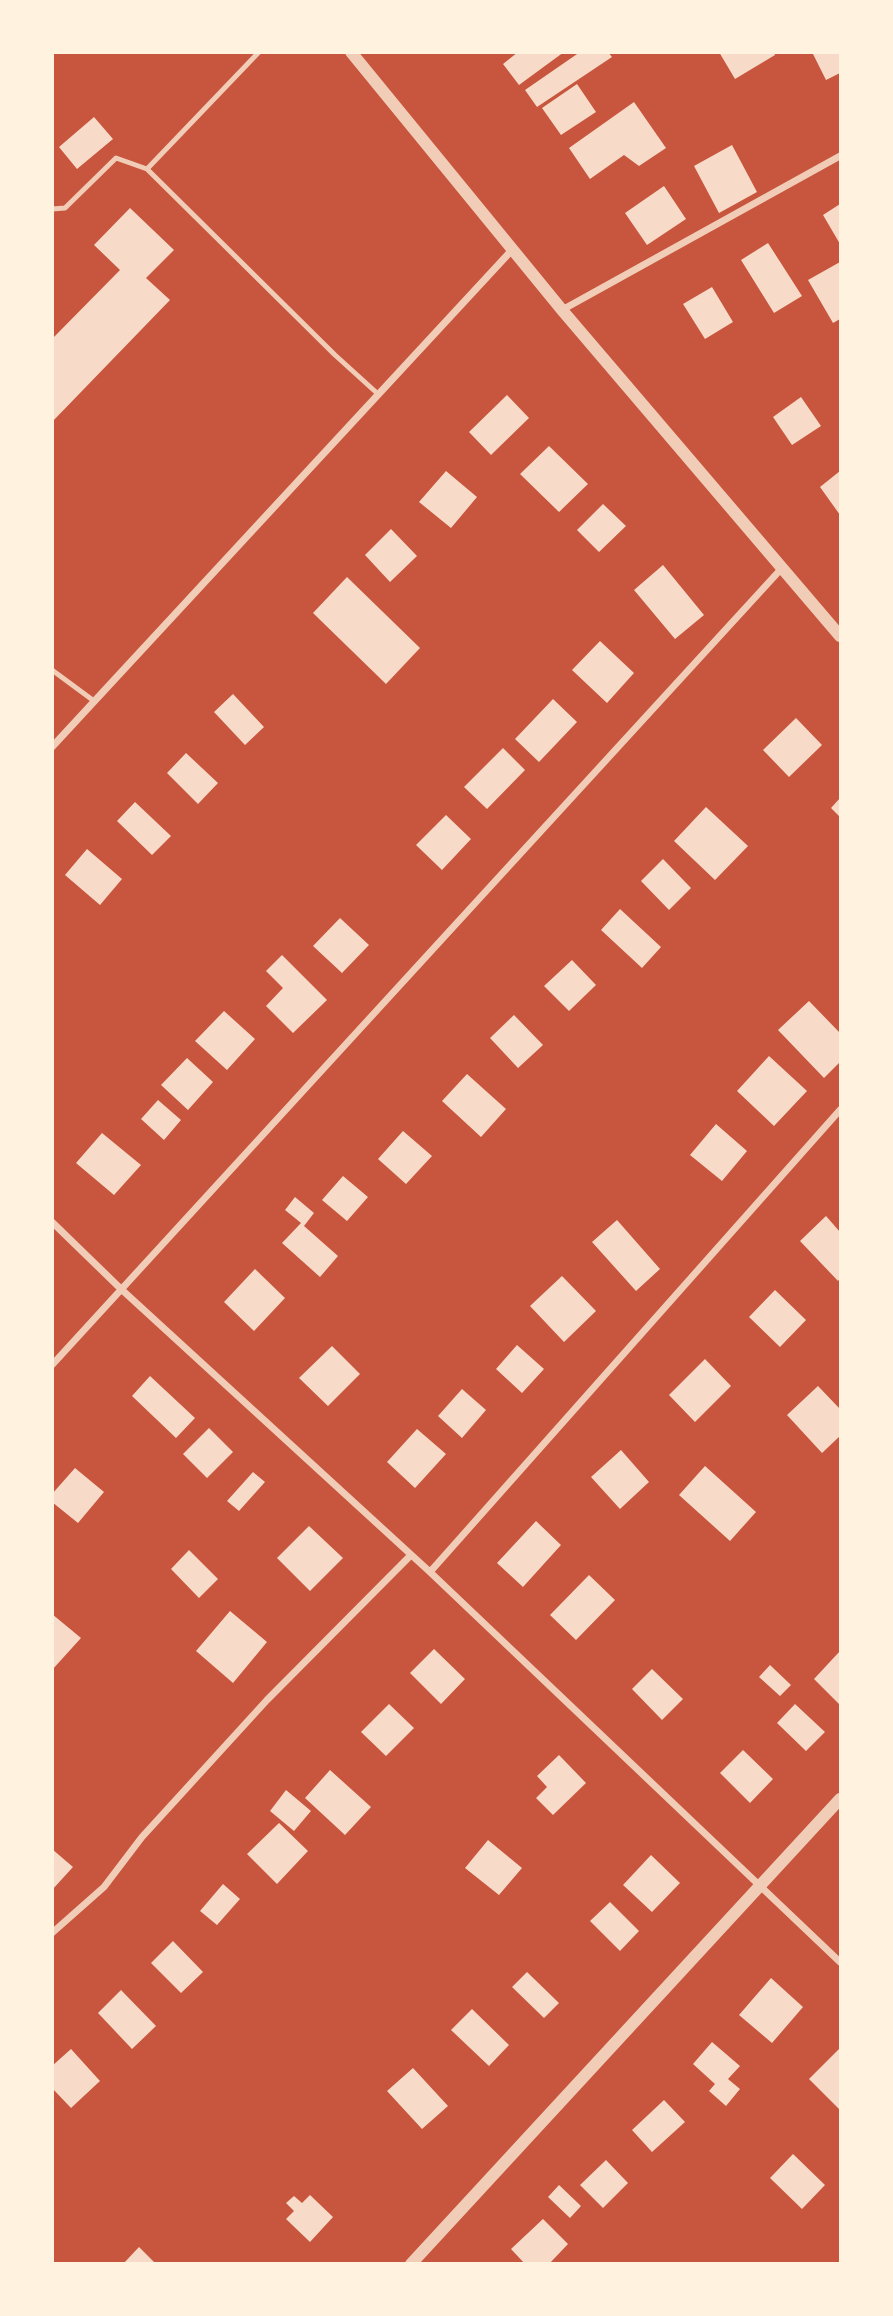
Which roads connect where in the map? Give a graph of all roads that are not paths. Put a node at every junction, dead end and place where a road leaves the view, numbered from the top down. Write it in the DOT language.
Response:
graph roads {
  1 [pos="259,52"];
  2 [pos="351,52"];
  3 [pos="841,156"];
  4 [pos="147,169"];
  5 [pos="52,209"];
  6 [pos="512,250"];
  7 [pos="562,310"];
  8 [pos="378,394"];
  9 [pos="783,568"];
  10 [pos="841,636"];
  11 [pos="52,670"];
  12 [pos="94,701"];
  13 [pos="52,747"];
  14 [pos="841,1110"];
  15 [pos="52,1222"];
  16 [pos="121,1289"];
  17 [pos="52,1365"];
  18 [pos="411,1555"];
  19 [pos="430,1572"];
  20 [pos="841,1799"];
  21 [pos="760,1884"];
  22 [pos="52,1933"];
  23 [pos="841,1962"];
  24 [pos="411,2263"];
  1 -- 4 [label="lane"];
  2 -- 6 [label="street"];
  3 -- 7 [label="street"];
  4 -- 5 [label="lane"];
  4 -- 8 [label="lane"];
  6 -- 7 [label="street"];
  6 -- 8 [label="street"];
  7 -- 9 [label="street"];
  8 -- 12 [label="street"];
  9 -- 10 [label="street"];
  9 -- 16 [label="street"];
  11 -- 12 [label="lane"];
  12 -- 13 [label="street"];
  14 -- 19 [label="street"];
  15 -- 16 [label="street"];
  16 -- 17 [label="street"];
  16 -- 18 [label="street"];
  18 -- 19 [label="street"];
  18 -- 22 [label="street"];
  19 -- 21 [label="street"];
  20 -- 21 [label="street"];
  21 -- 23 [label="street"];
  21 -- 24 [label="street"];
}
